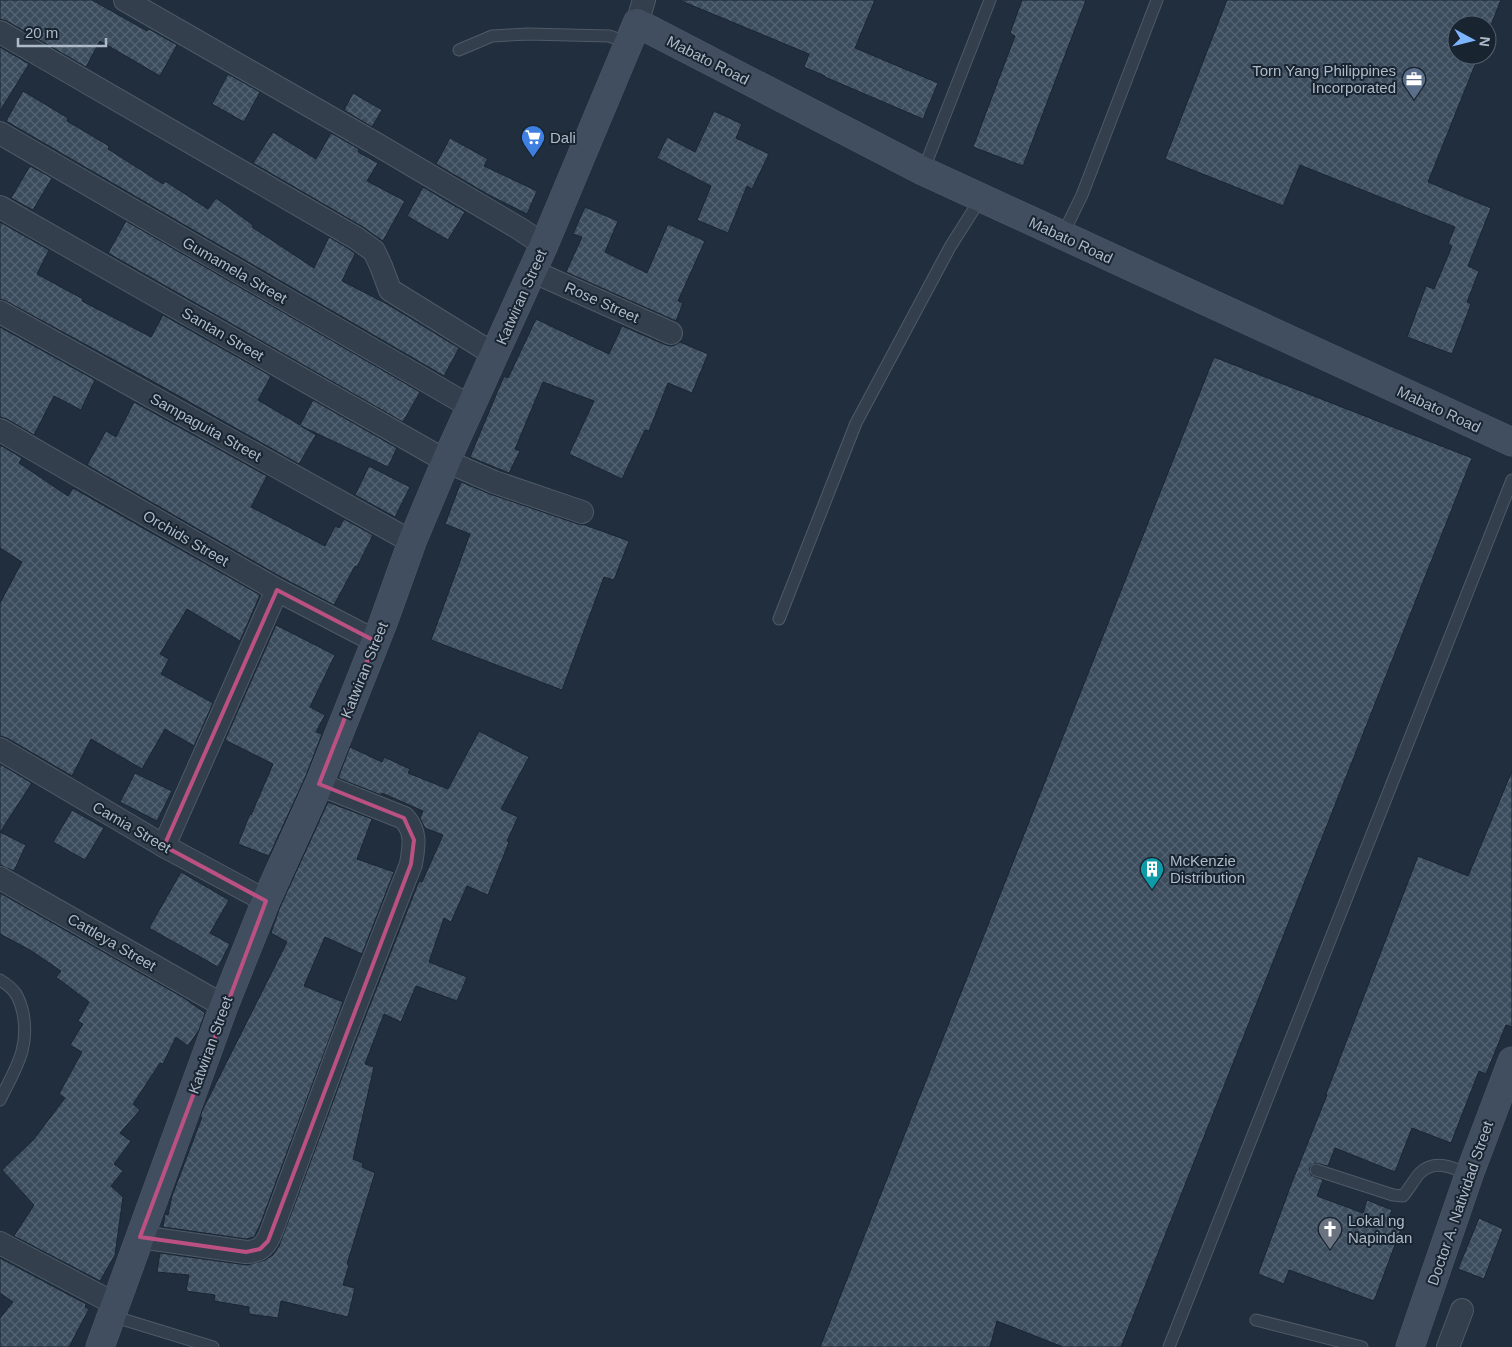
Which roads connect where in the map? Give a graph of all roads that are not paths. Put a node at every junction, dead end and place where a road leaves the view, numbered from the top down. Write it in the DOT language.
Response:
graph roads {
  1 [pos="125,0"];
  2 [pos="990,0"];
  3 [pos="1157,0"];
  4 [pos="637,22"];
  5 [pos="0,32"];
  6 [pos="459,50"];
  7 [pos="0,133"];
  8 [pos="923,171"];
  9 [pos="981,198"];
  10 [pos="0,207"];
  11 [pos="1062,236"];
  12 [pos="544,245"];
  13 [pos="532,271"];
  14 [pos="0,312"];
  15 [pos="671,333"];
  16 [pos="495,355"];
  17 [pos="471,407"];
  18 [pos="0,430"];
  19 [pos="1512,442"];
  20 [pos="446,461"];
  21 [pos="1512,480"];
  22 [pos="582,512"];
  23 [pos="412,542"];
  24 [pos="277,590"];
  25 [pos="779,619"];
  26 [pos="375,641"];
  27 [pos="0,749"];
  28 [pos="319,784"];
  29 [pos="164,846"];
  30 [pos="0,878"];
  31 [pos="266,901"];
  32 [pos="0,980"];
  33 [pos="224,1006"];
  34 [pos="1512,1061"];
  35 [pos="0,1100"];
  36 [pos="1316,1170"];
  37 [pos="1469,1174"];
  38 [pos="140,1237"];
  39 [pos="0,1243"];
  40 [pos="113,1310"];
  41 [pos="1462,1310"];
  42 [pos="1256,1320"];
  43 [pos="184,1342"];
  44 [pos="100,1347"];
  45 [pos="213,1347"];
  46 [pos="1169,1347"];
  47 [pos="1362,1347"];
  48 [pos="1412,1347"];
  49 [pos="1448,1347"];
  1 -- 12 [label="street"];
  2 -- 8 [label="lane"];
  3 -- 11 [label="lane"];
  4 -- 6 [label="lane"];
  4 -- 8 [label="street, Mabato Road"];
  4 -- 12 [label="street, Katwiran Street"];
  5 -- 16 [label="street"];
  7 -- 17 [label="street, Gumamela Street"];
  8 -- 9 [label="street, Mabato Road"];
  9 -- 11 [label="street, Mabato Road"];
  9 -- 25 [label="lane"];
  10 -- 20 [label="street, Santan Street"];
  11 -- 19 [label="street, Mabato Road"];
  12 -- 13 [label="street, Katwiran Street"];
  13 -- 15 [label="street, Rose Street"];
  13 -- 16 [label="street, Katwiran Street"];
  14 -- 23 [label="street, Sampaguita Street"];
  16 -- 17 [label="street, Katwiran Street"];
  17 -- 20 [label="street, Katwiran Street"];
  18 -- 24 [label="street, Orchids Street"];
  20 -- 22 [label="street, Santan Street"];
  20 -- 23 [label="street, Katwiran Street"];
  21 -- 46 [label="lane"];
  23 -- 26 [label="street, Katwiran Street"];
  24 -- 26 [label="street, Orchids Street"];
  24 -- 29 [label="street"];
  26 -- 28 [label="street, Katwiran Street"];
  27 -- 29 [label="street, Camia Street"];
  28 -- 31 [label="street, Katwiran Street"];
  28 -- 38 [label="street"];
  29 -- 31 [label="street, Camia Street"];
  30 -- 33 [label="street, Cattleya Street"];
  31 -- 33 [label="street, Katwiran Street"];
  32 -- 35 [label="lane"];
  33 -- 38 [label="street, Katwiran Street"];
  34 -- 37 [label="street, Doctor A. Natividad Street"];
  36 -- 37 [label="lane"];
  37 -- 48 [label="street, Doctor A. Natividad Street"];
  38 -- 40 [label="street, Katwiran Street"];
  39 -- 40 [label="street"];
  40 -- 43 [label="lane"];
  40 -- 44 [label="street, Katwiran Street"];
  41 -- 49 [label="street"];
  42 -- 47 [label="lane"];
  43 -- 45 [label="lane"];
}
